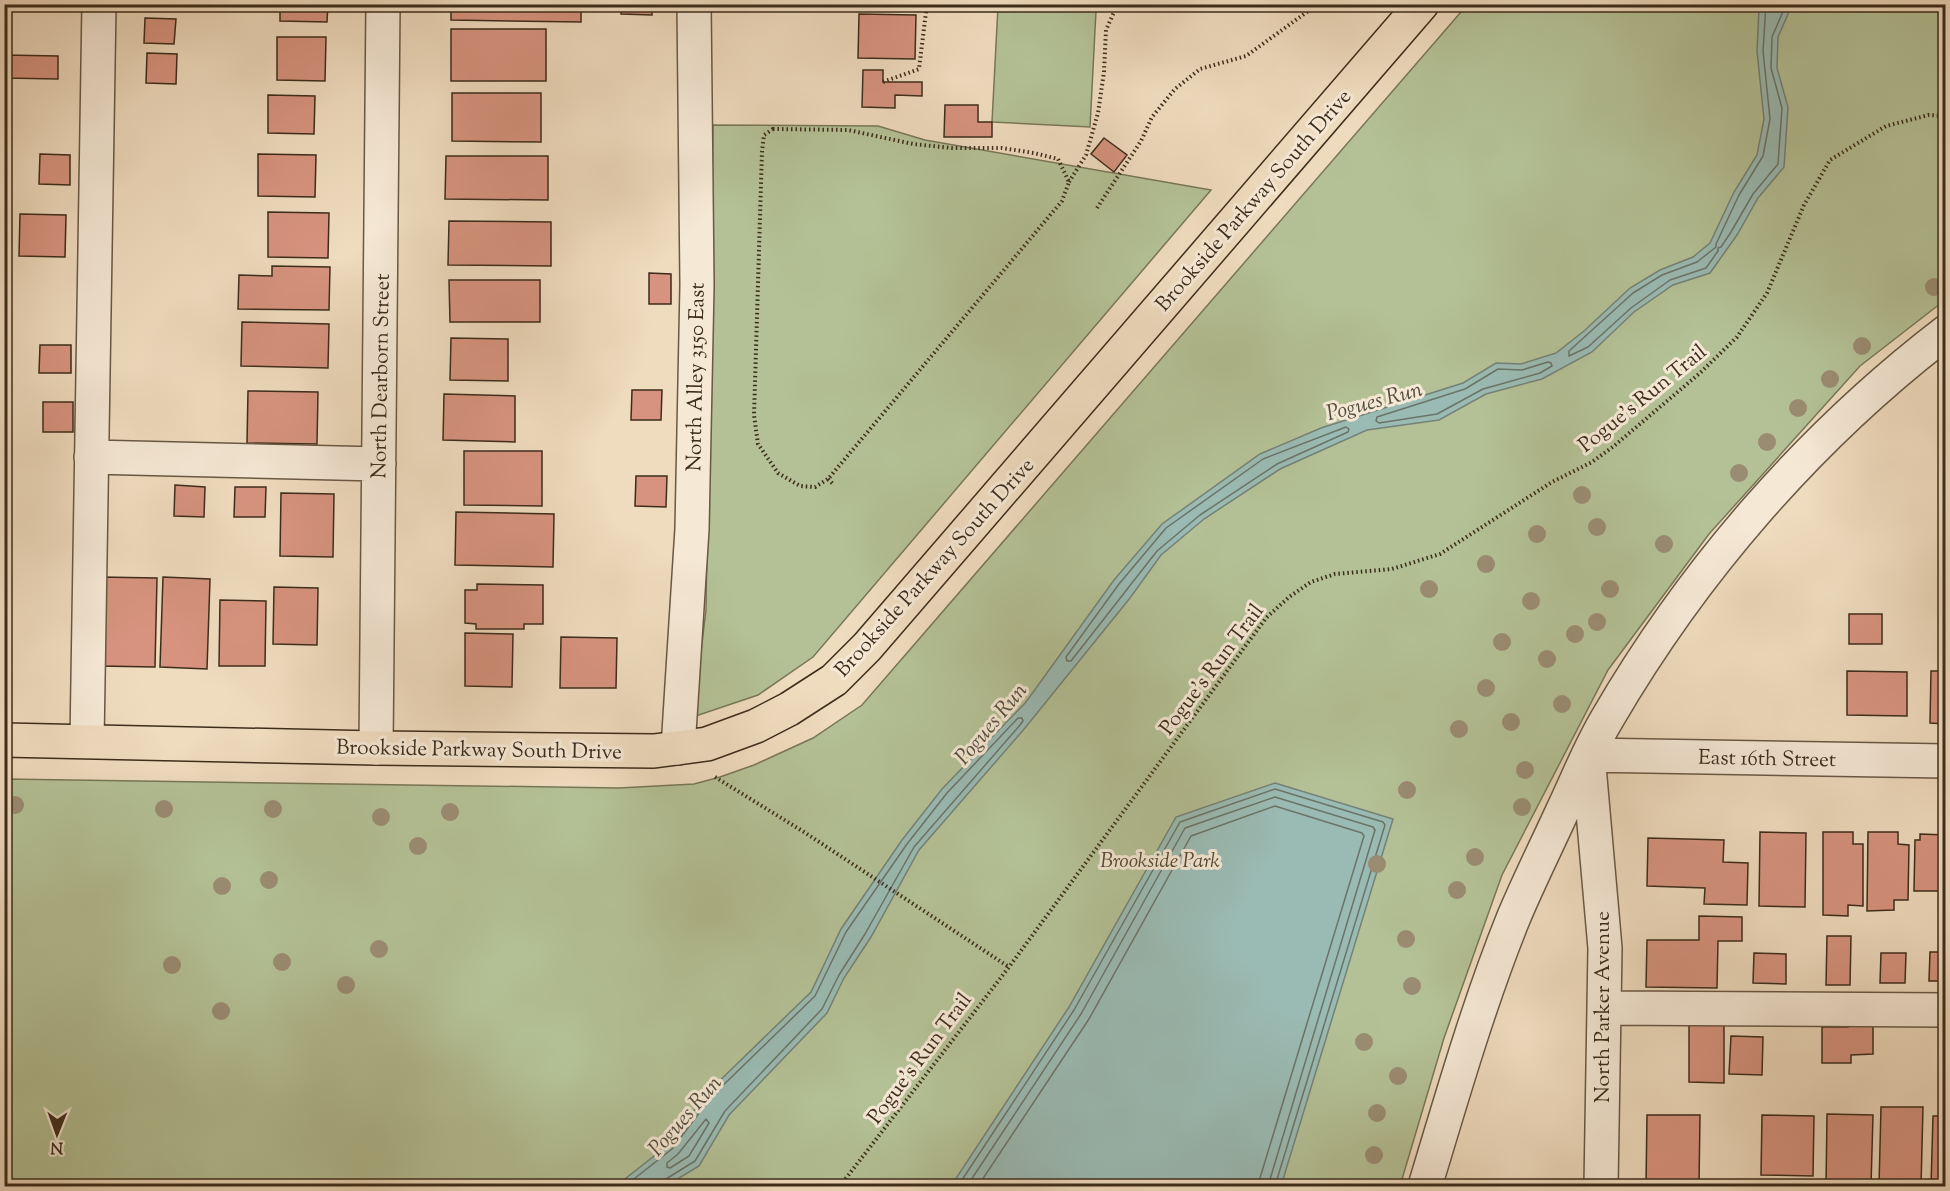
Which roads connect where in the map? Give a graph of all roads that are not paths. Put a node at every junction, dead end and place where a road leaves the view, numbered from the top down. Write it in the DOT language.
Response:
graph roads {
  1 [pos="99,4"];
  2 [pos="383,4"];
  3 [pos="694,4"];
  4 [pos="1422,4"];
  5 [pos="1946,332"];
  6 [pos="92,457"];
  7 [pos="379,464"];
  8 [pos="4,740"];
  9 [pos="87,741"];
  10 [pos="376,748"];
  11 [pos="674,749"];
  12 [pos="1588,755"];
  13 [pos="1946,761"];
  14 [pos="1604,1008"];
  15 [pos="1946,1010"];
  16 [pos="1425,1186"];
  17 [pos="1600,1186"];
  1 -- 6 [label="street"];
  2 -- 7 [label="street, North Dearborn Street"];
  3 -- 11 [label="street, North Alley 3150 East"];
  4 -- 11 [label="main road, Brookside Parkway South Drive"];
  5 -- 12 [label="street"];
  6 -- 7 [label="street"];
  6 -- 9 [label="street"];
  7 -- 10 [label="street, North Dearborn Street"];
  8 -- 9 [label="main road, Brookside Parkway South Drive"];
  9 -- 10 [label="main road, Brookside Parkway South Drive"];
  10 -- 11 [label="main road, Brookside Parkway South Drive"];
  12 -- 13 [label="street, East 16th Street"];
  12 -- 14 [label="street, North Parker Avenue"];
  12 -- 16 [label="street"];
  14 -- 15 [label="street"];
  14 -- 17 [label="street, North Parker Avenue"];
}
